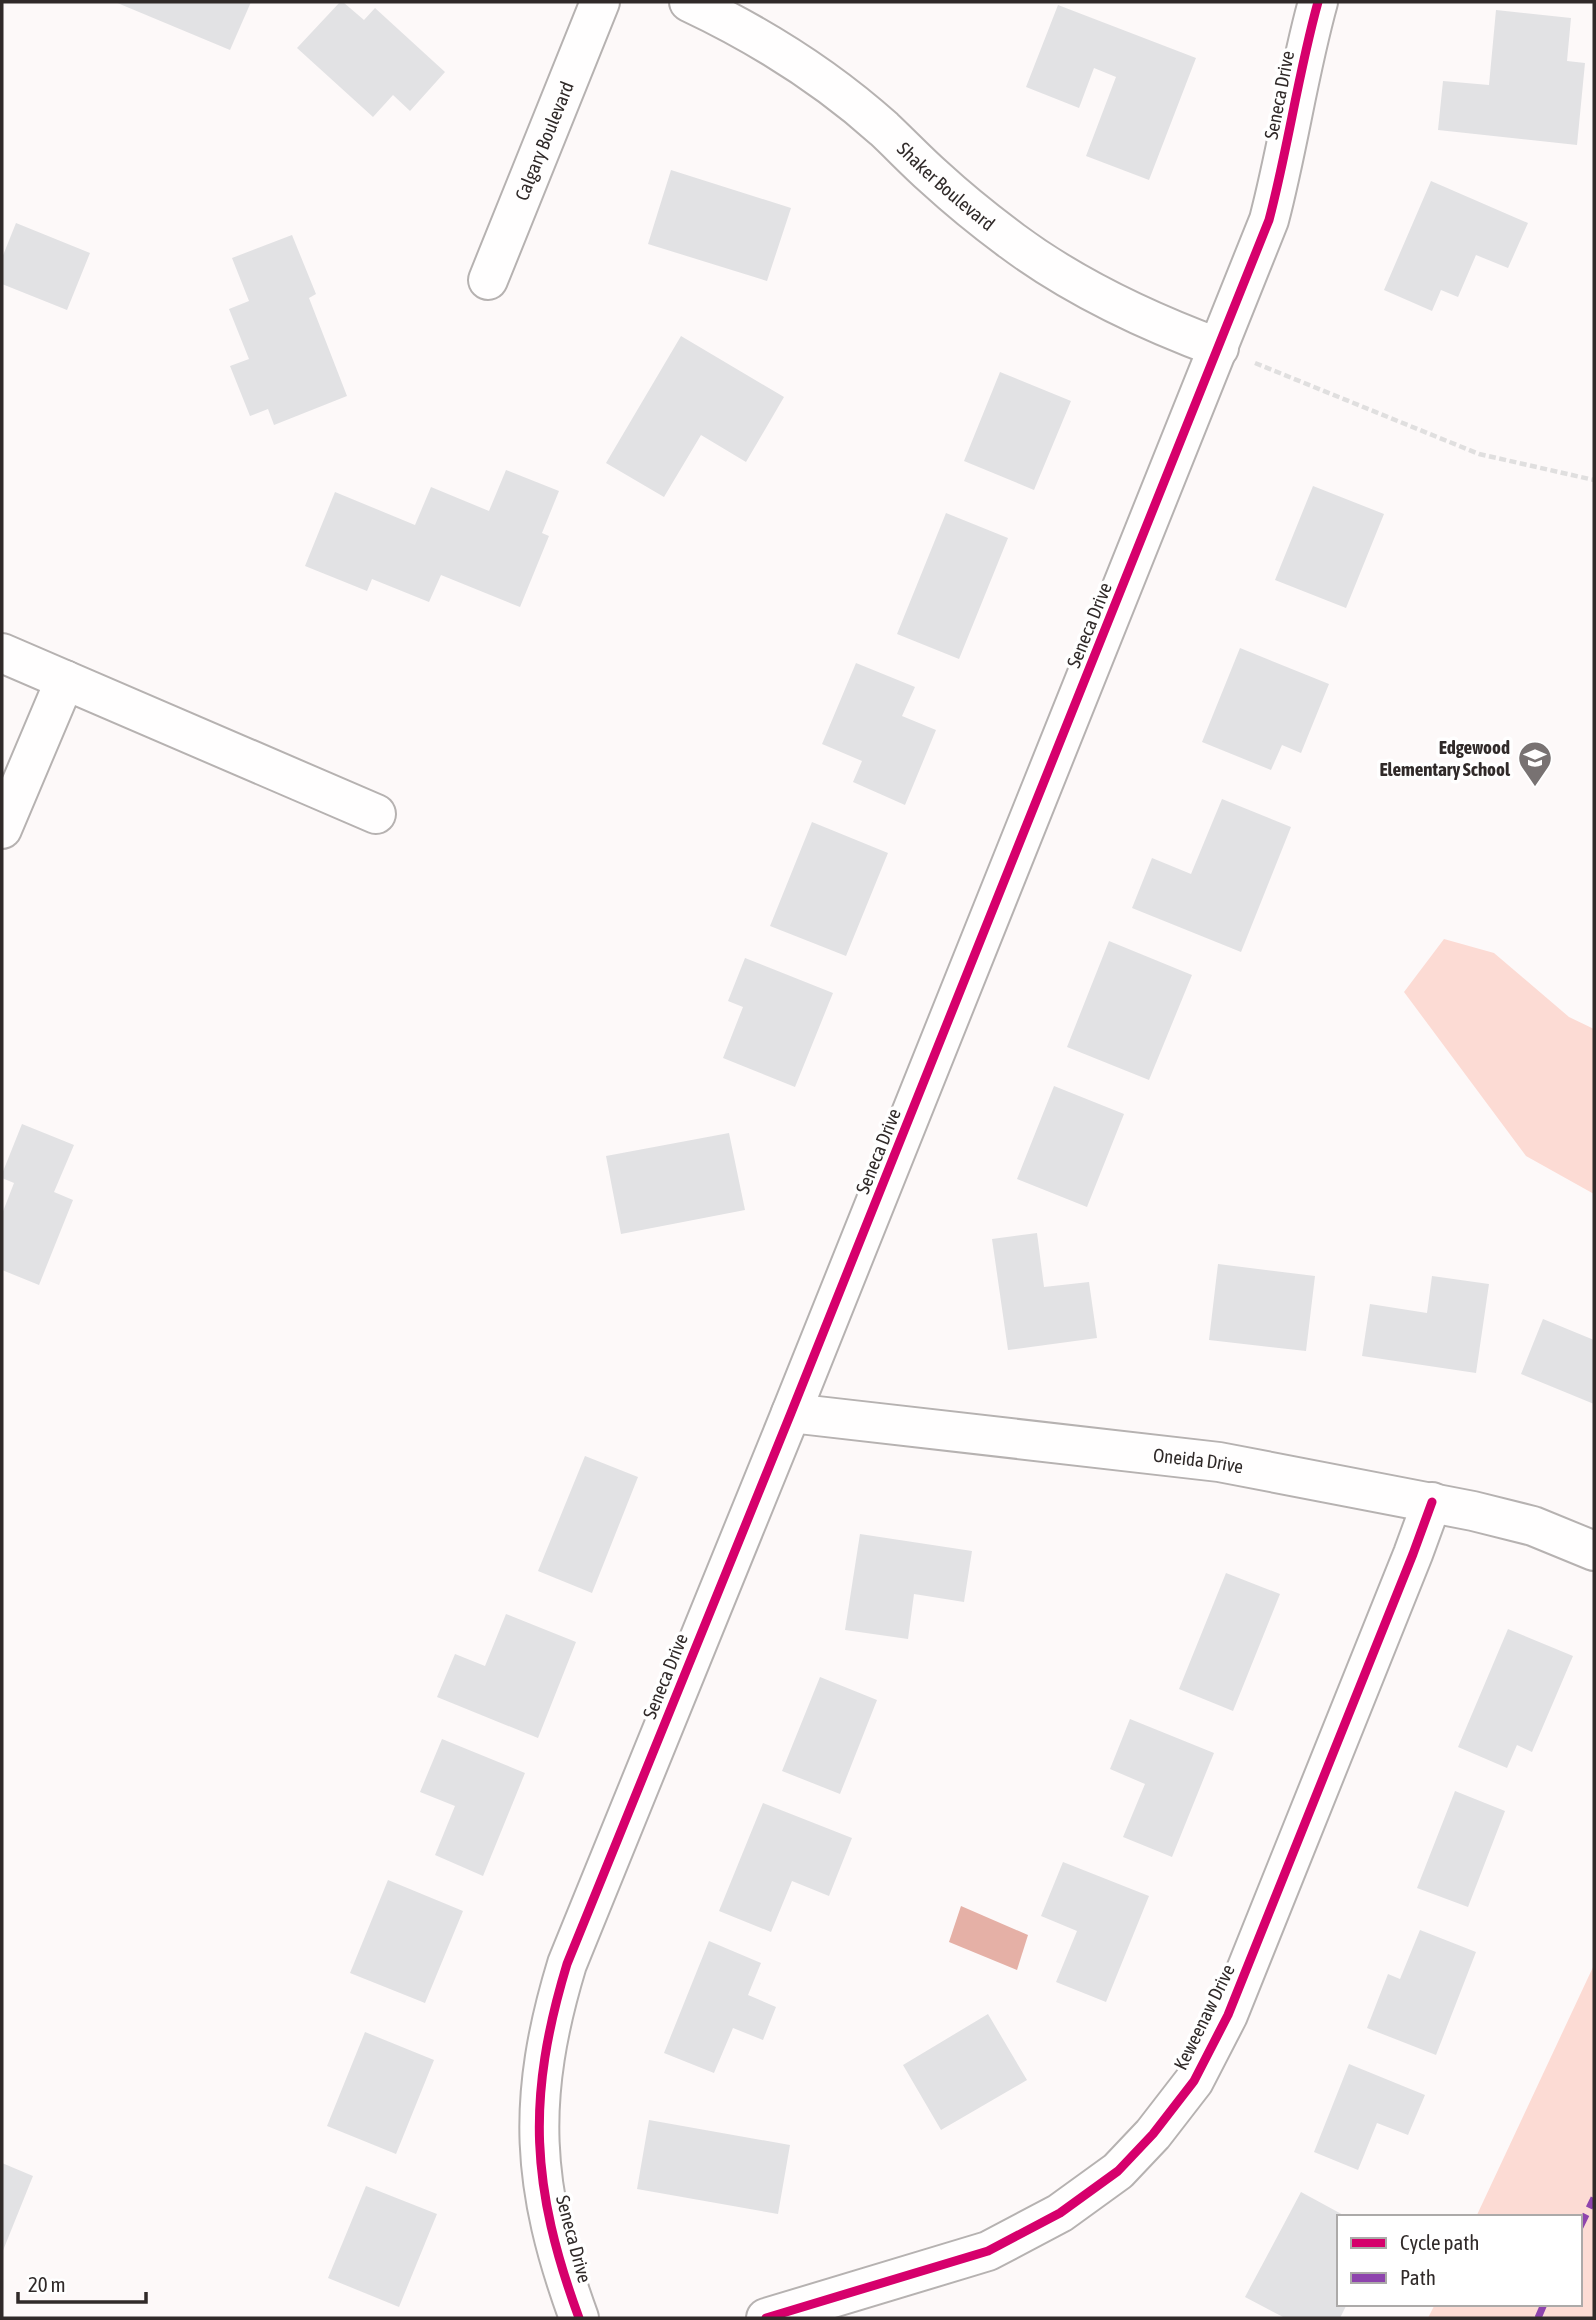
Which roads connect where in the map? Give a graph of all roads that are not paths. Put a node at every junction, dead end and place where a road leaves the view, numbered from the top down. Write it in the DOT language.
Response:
graph roads {
  1 [pos="600,2"];
  2 [pos="689,2"];
  3 [pos="1318,2"];
  4 [pos="488,280"];
  5 [pos="1219,348"];
  6 [pos="2,653"];
  7 [pos="65,680"];
  8 [pos="376,814"];
  9 [pos="2,829"];
  10 [pos="792,1413"];
  11 [pos="1432,1502"];
  12 [pos="1594,1551"];
  13 [pos="579,2318"];
  14 [pos="766,2318"];
  1 -- 4 [label="street, Calgary Boulevard"];
  2 -- 5 [label="street, Shaker Boulevard"];
  3 -- 5 [label="street, Seneca Drive"];
  5 -- 10 [label="street, Seneca Drive"];
  6 -- 7 [label="street"];
  7 -- 8 [label="street"];
  7 -- 9 [label="street"];
  10 -- 11 [label="street, Oneida Drive"];
  10 -- 13 [label="street, Seneca Drive"];
  11 -- 12 [label="street, Oneida Drive"];
  11 -- 14 [label="street, Keweenaw Drive"];
}
